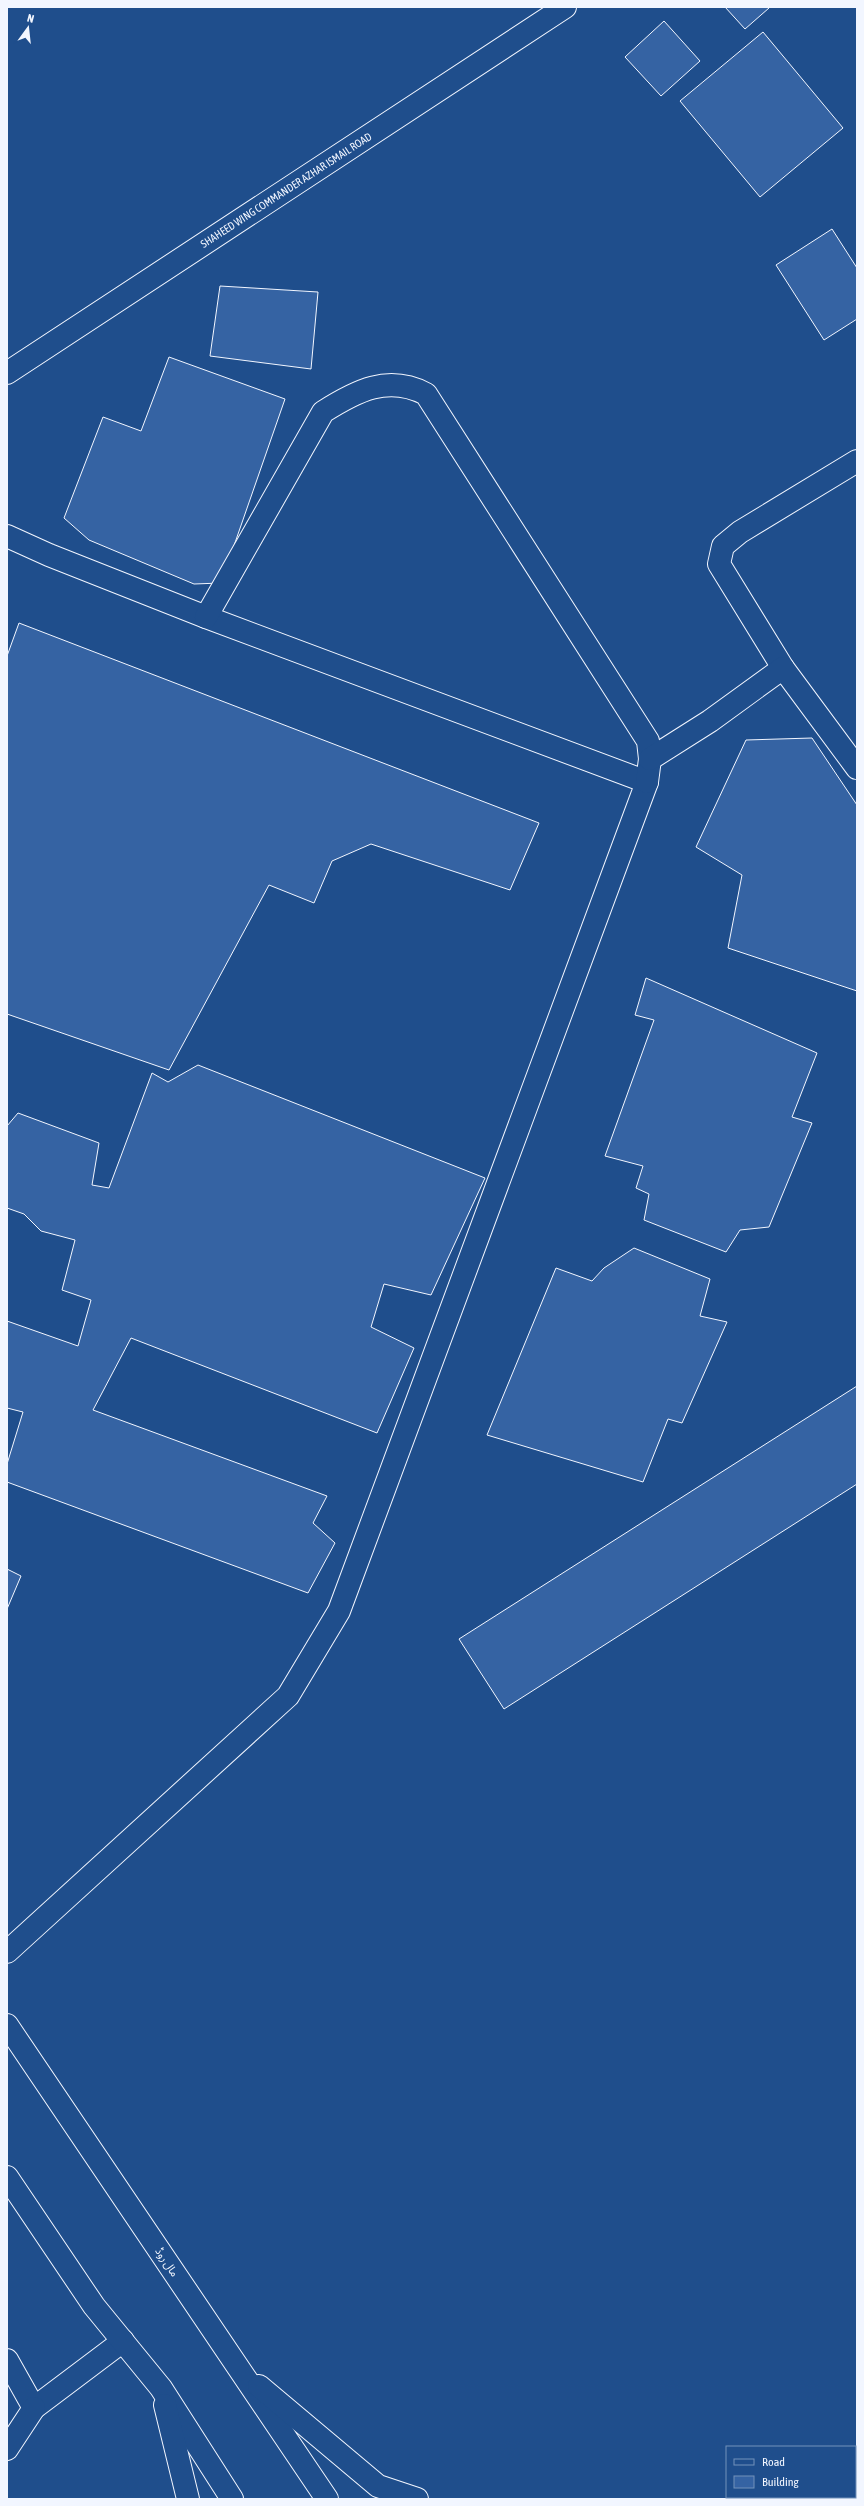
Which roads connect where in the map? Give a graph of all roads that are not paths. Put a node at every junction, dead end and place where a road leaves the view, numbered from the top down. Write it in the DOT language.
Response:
graph roads {
  1 [pos="565,7"];
  2 [pos="7,373"];
  3 [pos="857,461"];
  4 [pos="7,536"];
  5 [pos="206,618"];
  6 [pos="783,668"];
  7 [pos="650,759"];
  8 [pos="857,768"];
  9 [pos="647,782"];
  10 [pos="7,1952"];
  11 [pos="7,2025"];
  12 [pos="7,2177"];
  13 [pos="123,2341"];
  14 [pos="7,2360"];
  15 [pos="238,2368"];
  16 [pos="161,2388"];
  17 [pos="34,2408"];
  18 [pos="7,2449"];
  19 [pos="188,2499"];
  20 [pos="232,2499"];
  21 [pos="327,2499"];
  22 [pos="417,2499"];
  1 -- 2 [label="street, SHAHEED WING COMMANDER AZHAR ISMAIL ROAD"];
  3 -- 6 [label="street"];
  4 -- 5 [label="street"];
  5 -- 7 [label="street"];
  5 -- 9 [label="street"];
  6 -- 7 [label="street"];
  6 -- 8 [label="street"];
  7 -- 9 [label="street"];
  9 -- 10 [label="street"];
  11 -- 15 [label="street, مال روڈ"];
  12 -- 13 [label="street"];
  13 -- 16 [label="street"];
  13 -- 17 [label="street"];
  14 -- 17 [label="street"];
  15 -- 21 [label="street, مال روڈ"];
  15 -- 22 [label="street"];
  16 -- 19 [label="street"];
  16 -- 20 [label="street"];
  17 -- 18 [label="street"];
}
